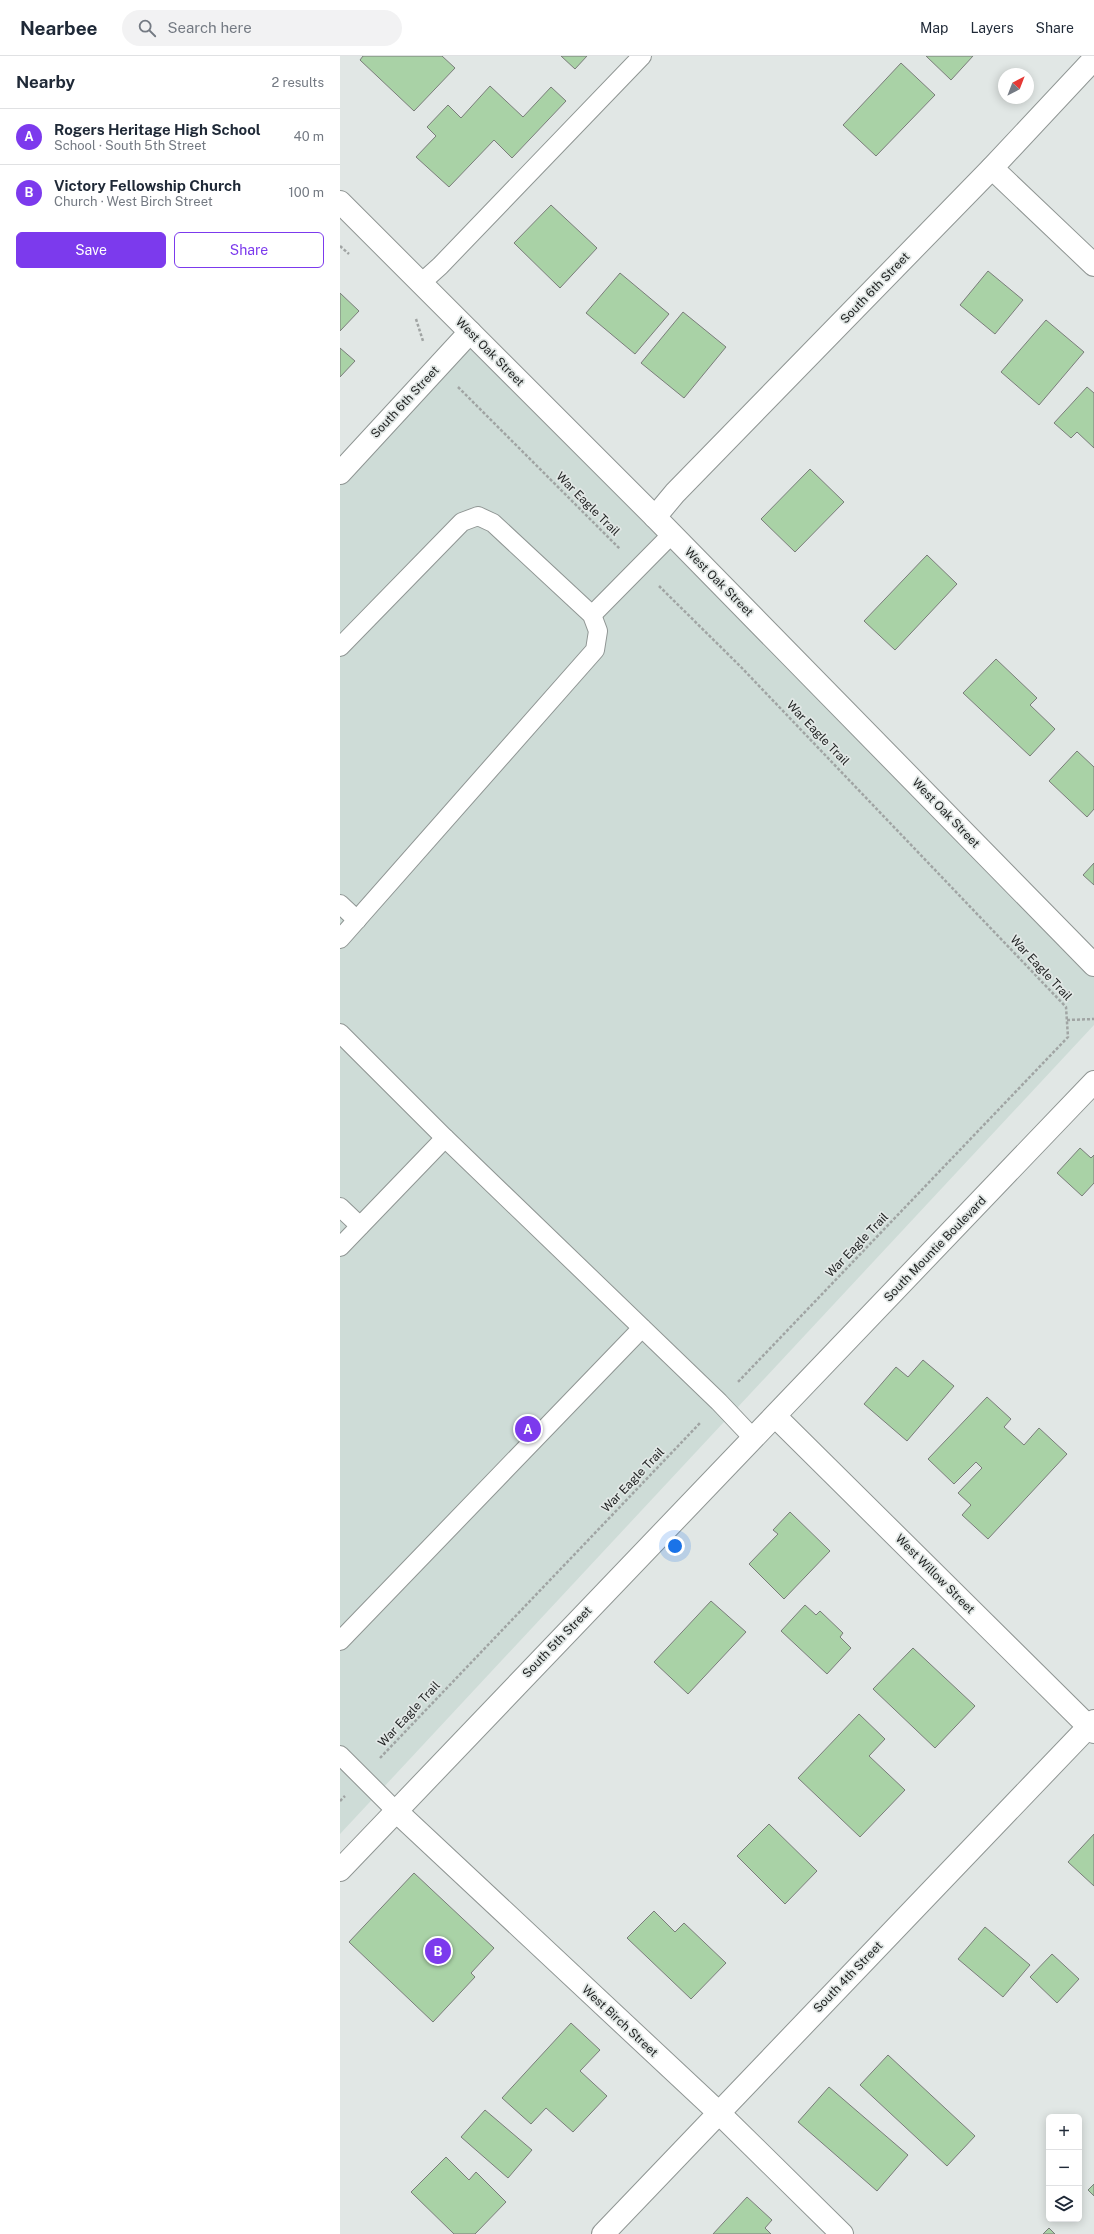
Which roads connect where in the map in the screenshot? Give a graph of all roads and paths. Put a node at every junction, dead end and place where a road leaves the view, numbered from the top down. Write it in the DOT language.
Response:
graph roads {
  1 [pos="642,56"];
  2 [pos="1094,59"];
  3 [pos="992,168"];
  4 [pos="340,202"];
  5 [pos="340,246"];
  6 [pos="352,256"];
  7 [pos="1094,264"];
  8 [pos="420,284"];
  9 [pos="415,316"];
  10 [pos="470,332"];
  11 [pos="438,367"];
  12 [pos="340,473"];
  13 [pos="655,517"];
  14 [pos="672,534"];
  15 [pos="638,567"];
  16 [pos="592,615"];
  17 [pos="340,647"];
  18 [pos="340,904"];
  19 [pos="357,920"];
  20 [pos="340,939"];
  21 [pos="1094,964"];
  22 [pos="1094,1019"];
  23 [pos="1067,1020"];
  24 [pos="340,1033"];
  25 [pos="1094,1082"];
  26 [pos="445,1138"];
  27 [pos="340,1207"];
  28 [pos="360,1226"];
  29 [pos="340,1247"];
  30 [pos="642,1328"];
  31 [pos="719,1402"];
  32 [pos="775,1416"];
  33 [pos="754,1438"];
  34 [pos="340,1642"];
  35 [pos="1092,1726"];
  36 [pos="340,1755"];
  37 [pos="363,1777"];
  38 [pos="340,1801"];
  39 [pos="395,1810"];
  40 [pos="340,1870"];
  41 [pos="718,2112"];
  42 [pos="603,2234"];
  43 [pos="842,2234"];
  1 -- 8 [label="lane"];
  2 -- 3 [label="street, South 6th Street"];
  3 -- 7 [label="street"];
  3 -- 13 [label="street, South 6th Street"];
  4 -- 8 [label="street, West Oak Street"];
  5 -- 6 [label="path"];
  8 -- 10 [label="street, West Oak Street"];
  9 -- 11 [label="path, War Eagle Trail"];
  10 -- 11 [label="street, South 6th Street"];
  10 -- 13 [label="street, West Oak Street"];
  11 -- 12 [label="street, South 6th Street"];
  11 -- 15 [label="path, War Eagle Trail"];
  13 -- 14 [label="street, West Oak Street"];
  14 -- 15 [label="lane"];
  14 -- 21 [label="street, West Oak Street"];
  15 -- 16 [label="lane"];
  15 -- 23 [label="path, War Eagle Trail"];
  16 -- 17 [label="lane"];
  16 -- 19 [label="lane"];
  18 -- 19 [label="lane"];
  19 -- 20 [label="lane"];
  22 -- 23 [label="path"];
  23 -- 31 [label="path, War Eagle Trail"];
  24 -- 26 [label="lane"];
  25 -- 32 [label="street, South Mountie Boulevard"];
  26 -- 28 [label="lane"];
  26 -- 30 [label="lane"];
  27 -- 28 [label="lane"];
  28 -- 29 [label="lane"];
  30 -- 31 [label="lane"];
  30 -- 34 [label="lane"];
  31 -- 33 [label="lane"];
  31 -- 37 [label="path, War Eagle Trail"];
  32 -- 33 [label="street, South 5th Street"];
  32 -- 35 [label="street, West Willow Street"];
  33 -- 39 [label="street, South 5th Street"];
  35 -- 41 [label="street, South 4th Street"];
  36 -- 37 [label="lane"];
  37 -- 38 [label="path, War Eagle Trail"];
  37 -- 39 [label="lane"];
  39 -- 40 [label="street, South 5th Street"];
  39 -- 41 [label="street, West Birch Street"];
  41 -- 42 [label="street, South 4th Street"];
  41 -- 43 [label="street, West Birch Street"];
}
